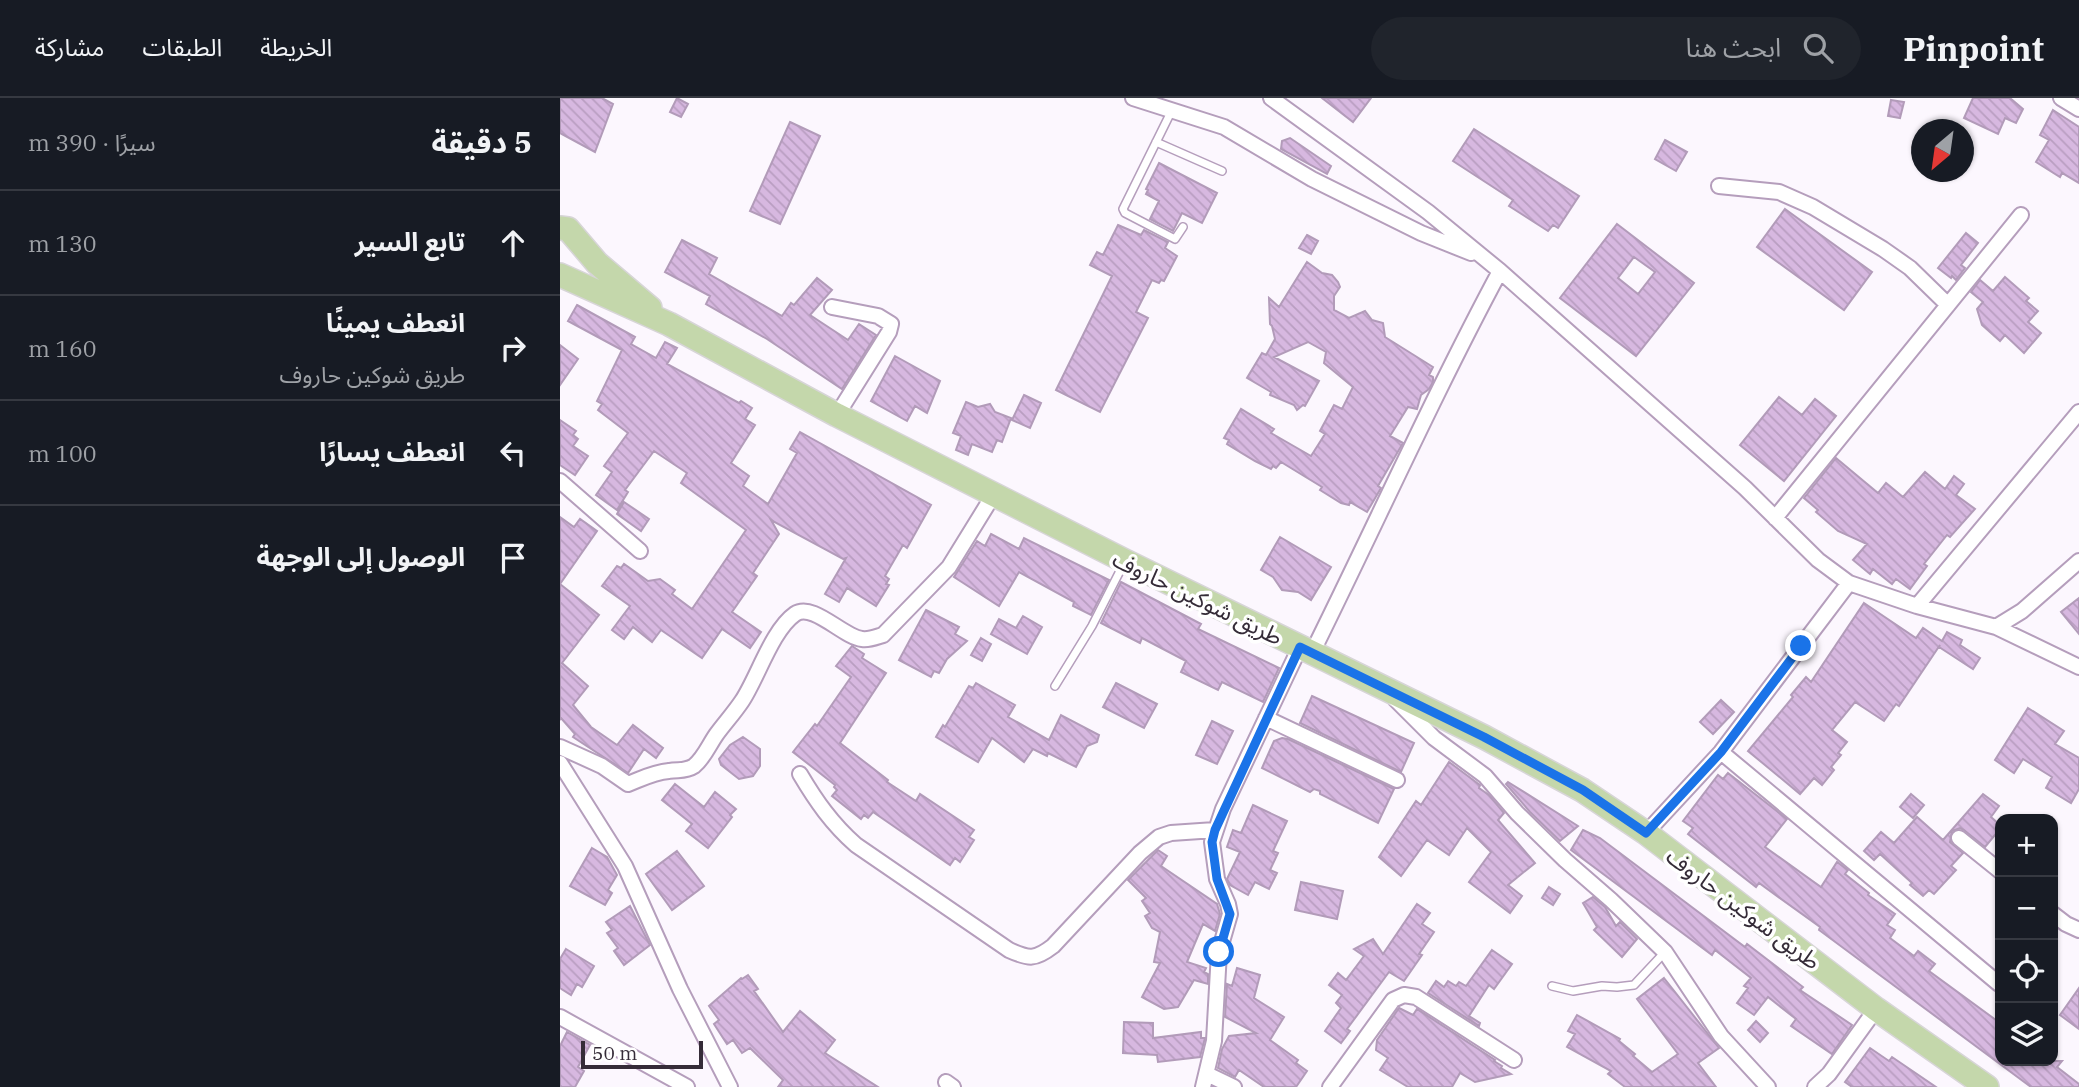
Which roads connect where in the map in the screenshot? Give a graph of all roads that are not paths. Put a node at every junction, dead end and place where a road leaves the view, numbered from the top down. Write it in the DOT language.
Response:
graph roads {
  1 [pos="1133,98"];
  2 [pos="1271,98"];
  3 [pos="2061,98"];
  4 [pos="1175,104"];
  5 [pos="2079,109"];
  6 [pos="1156,142"];
  7 [pos="1222,171"];
  8 [pos="1718,186"];
  9 [pos="2021,215"];
  10 [pos="1183,227"];
  11 [pos="560,228"];
  12 [pos="1485,259"];
  13 [pos="1500,271"];
  14 [pos="560,275"];
  15 [pos="1948,305"];
  16 [pos="832,307"];
  17 [pos="669,324"];
  18 [pos="2079,412"];
  19 [pos="837,415"];
  20 [pos="560,481"];
  21 [pos="994,494"];
  22 [pos="1775,518"];
  23 [pos="640,551"];
  24 [pos="1125,561"];
  25 [pos="2079,561"];
  26 [pos="1849,583"];
  27 [pos="1917,606"];
  28 [pos="1996,627"];
  29 [pos="1306,650"];
  30 [pos="2079,667"];
  31 [pos="1055,686"];
  32 [pos="1383,688"];
  33 [pos="1266,718"];
  34 [pos="560,747"];
  35 [pos="1721,752"];
  36 [pos="560,763"];
  37 [pos="800,774"];
  38 [pos="1397,780"];
  39 [pos="1215,830"];
  40 [pos="1646,833"];
  41 [pos="1959,838"];
  42 [pos="1995,867"];
  43 [pos="2058,918"];
  44 [pos="2079,930"];
  45 [pos="1665,953"];
  46 [pos="1995,981"];
  47 [pos="1552,986"];
  48 [pos="1876,1009"];
  49 [pos="560,1017"];
  50 [pos="1514,1060"];
  51 [pos="1205,1080"];
  52 [pos="687,1087"];
  53 [pos="730,1087"];
  54 [pos="1234,1087"];
  55 [pos="1329,1087"];
  56 [pos="1768,1087"];
  57 [pos="1815,1087"];
  58 [pos="1987,1087"];
  1 -- 4 [label="street"];
  2 -- 12 [label="street"];
  3 -- 5 [label="street"];
  4 -- 6 [label="lane"];
  4 -- 12 [label="street"];
  6 -- 7 [label="lane"];
  6 -- 10 [label="lane"];
  8 -- 15 [label="street"];
  9 -- 15 [label="street"];
  11 -- 17 [label="main road, طريق شوكين حاروف"];
  12 -- 13 [label="street"];
  13 -- 22 [label="street"];
  13 -- 29 [label="street"];
  14 -- 17 [label="main road, طريق شوكين حاروف"];
  15 -- 22 [label="street"];
  16 -- 19 [label="street"];
  17 -- 19 [label="main road, طريق شوكين حاروف"];
  18 -- 27 [label="street"];
  19 -- 21 [label="main road, طريق شوكين حاروف"];
  20 -- 23 [label="street"];
  21 -- 24 [label="main road, طريق شوكين حاروف"];
  21 -- 34 [label="street"];
  22 -- 26 [label="street"];
  24 -- 29 [label="main road, طريق شوكين حاروف"];
  24 -- 31 [label="lane"];
  25 -- 28 [label="street"];
  26 -- 27 [label="street"];
  26 -- 35 [label="street"];
  27 -- 28 [label="street"];
  28 -- 30 [label="street"];
  29 -- 32 [label="main road, طريق شوكين حاروف"];
  29 -- 33 [label="street"];
  32 -- 40 [label="main road, طريق شوكين حاروف"];
  32 -- 45 [label="street"];
  33 -- 38 [label="street"];
  33 -- 39 [label="street"];
  35 -- 40 [label="street"];
  35 -- 46 [label="street"];
  36 -- 53 [label="street"];
  37 -- 39 [label="street"];
  39 -- 51 [label="street"];
  40 -- 48 [label="main road, طريق شوكين حاروف"];
  41 -- 42 [label="street"];
  43 -- 44 [label="street"];
  45 -- 47 [label="lane"];
  45 -- 56 [label="street"];
  48 -- 57 [label="street"];
  48 -- 58 [label="main road, طريق شوكين حاروف"];
  49 -- 52 [label="street"];
  50 -- 55 [label="street"];
  51 -- 54 [label="street"];
}
